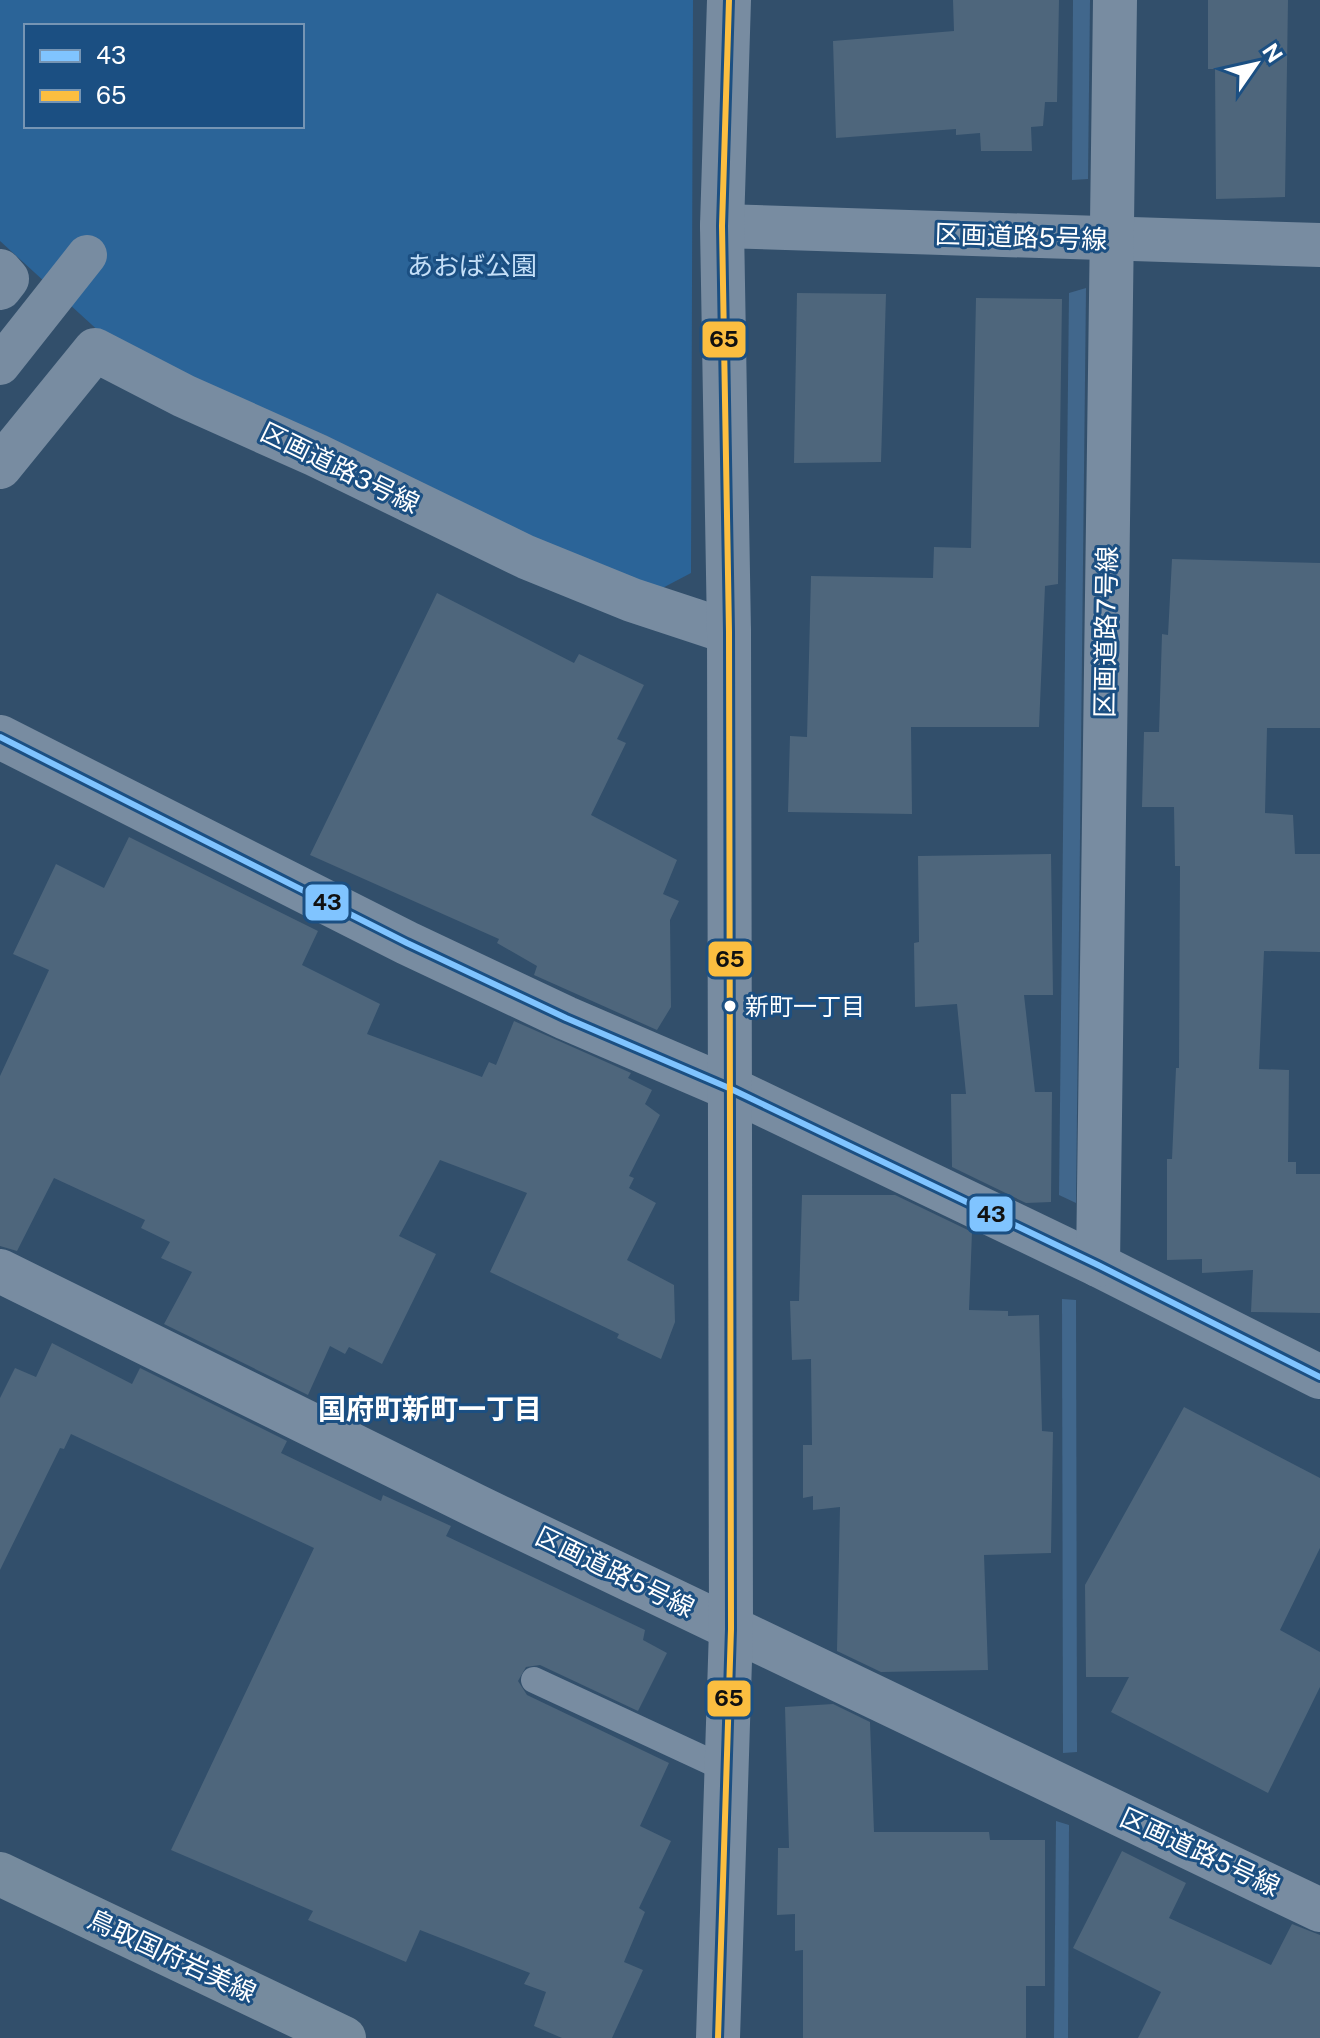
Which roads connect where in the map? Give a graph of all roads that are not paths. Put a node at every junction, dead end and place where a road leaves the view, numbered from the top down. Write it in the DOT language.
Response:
graph roads {
  1 [pos="729,0"];
  2 [pos="1115,0"];
  3 [pos="722,226"];
  4 [pos="1111,241"];
  5 [pos="1320,245"];
  6 [pos="87,255"];
  7 [pos="0,271"];
  8 [pos="0,288"];
  9 [pos="0,365"];
  10 [pos="0,467"];
  11 [pos="729,632"];
  12 [pos="0,737"];
  13 [pos="729,1088"];
  14 [pos="1098,1265"];
  15 [pos="0,1271"];
  16 [pos="1320,1377"];
  17 [pos="731,1629"];
  18 [pos="534,1680"];
  19 [pos="728,1770"];
  20 [pos="0,1874"];
  21 [pos="1320,1910"];
  22 [pos="344,2038"];
  23 [pos="718,2038"];
  1 -- 3 [label="street"];
  2 -- 4 [label="street, 区画道路7号線"];
  3 -- 4 [label="street, 区画道路5号線"];
  3 -- 11 [label="street"];
  4 -- 5 [label="street, 区画道路5号線"];
  4 -- 14 [label="street, 区画道路7号線"];
  6 -- 9 [label="street"];
  7 -- 8 [label="street"];
  10 -- 11 [label="street, 区画道路3号線"];
  11 -- 13 [label="street"];
  12 -- 13 [label="street"];
  13 -- 14 [label="street"];
  13 -- 17 [label="street"];
  14 -- 16 [label="street"];
  15 -- 17 [label="street, 区画道路5号線"];
  17 -- 19 [label="street"];
  17 -- 21 [label="street, 区画道路5号線"];
  18 -- 19 [label="lane"];
  19 -- 23 [label="street"];
  20 -- 22 [label="main road, 鳥取国府岩美線"];
}
